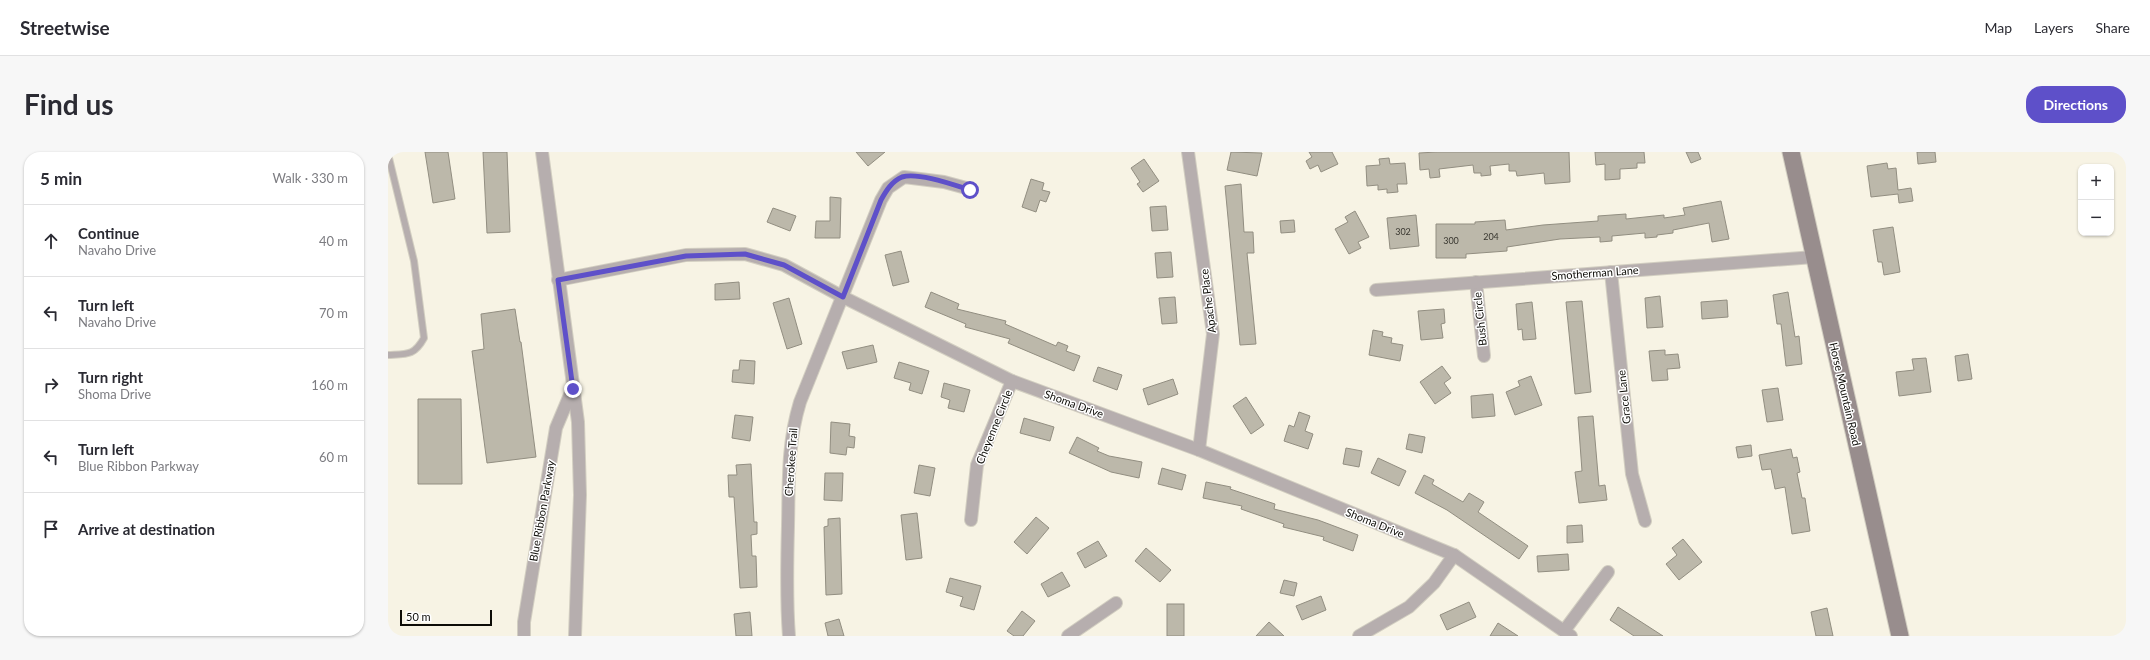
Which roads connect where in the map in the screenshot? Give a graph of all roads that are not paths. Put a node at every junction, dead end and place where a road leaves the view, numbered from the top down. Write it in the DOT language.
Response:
graph roads {
  1 [pos="542,152"];
  2 [pos="1188,152"];
  3 [pos="1791,152"];
  4 [pos="388,154"];
  5 [pos="970,190"];
  6 [pos="1814,257"];
  7 [pos="1611,272"];
  8 [pos="558,280"];
  9 [pos="1476,282"];
  10 [pos="1376,290"];
  11 [pos="843,297"];
  12 [pos="388,355"];
  13 [pos="1484,356"];
  14 [pos="1012,381"];
  15 [pos="573,389"];
  16 [pos="1199,450"];
  17 [pos="971,520"];
  18 [pos="1645,521"];
  19 [pos="1454,555"];
  20 [pos="1608,572"];
  21 [pos="1116,603"];
  22 [pos="1568,634"];
  23 [pos="524,636"];
  24 [pos="575,636"];
  25 [pos="789,636"];
  26 [pos="1068,636"];
  27 [pos="1359,636"];
  28 [pos="1900,636"];
  1 -- 8 [label="street"];
  2 -- 16 [label="street, Apache Place"];
  3 -- 6 [label="street, Horse Mountain Road"];
  4 -- 12 [label="lane"];
  5 -- 11 [label="street, Cherokee Trail"];
  6 -- 7 [label="street, Smotherman Lane"];
  6 -- 28 [label="street, Horse Mountain Road"];
  7 -- 9 [label="street, Smotherman Lane"];
  7 -- 18 [label="street, Grace Lane"];
  8 -- 11 [label="street, Shoma Drive"];
  8 -- 15 [label="street"];
  9 -- 10 [label="street, Smotherman Lane"];
  9 -- 13 [label="street, Bush Circle"];
  11 -- 14 [label="street, Shoma Drive"];
  11 -- 25 [label="street, Cherokee Trail"];
  14 -- 16 [label="street, Shoma Drive"];
  14 -- 17 [label="street, Cheyenne Circle"];
  15 -- 23 [label="street, Blue Ribbon Parkway"];
  15 -- 24 [label="street"];
  16 -- 19 [label="street, Shoma Drive"];
  19 -- 22 [label="street, Shoma Drive"];
  19 -- 27 [label="street"];
  20 -- 22 [label="street"];
  21 -- 26 [label="street"];
}
